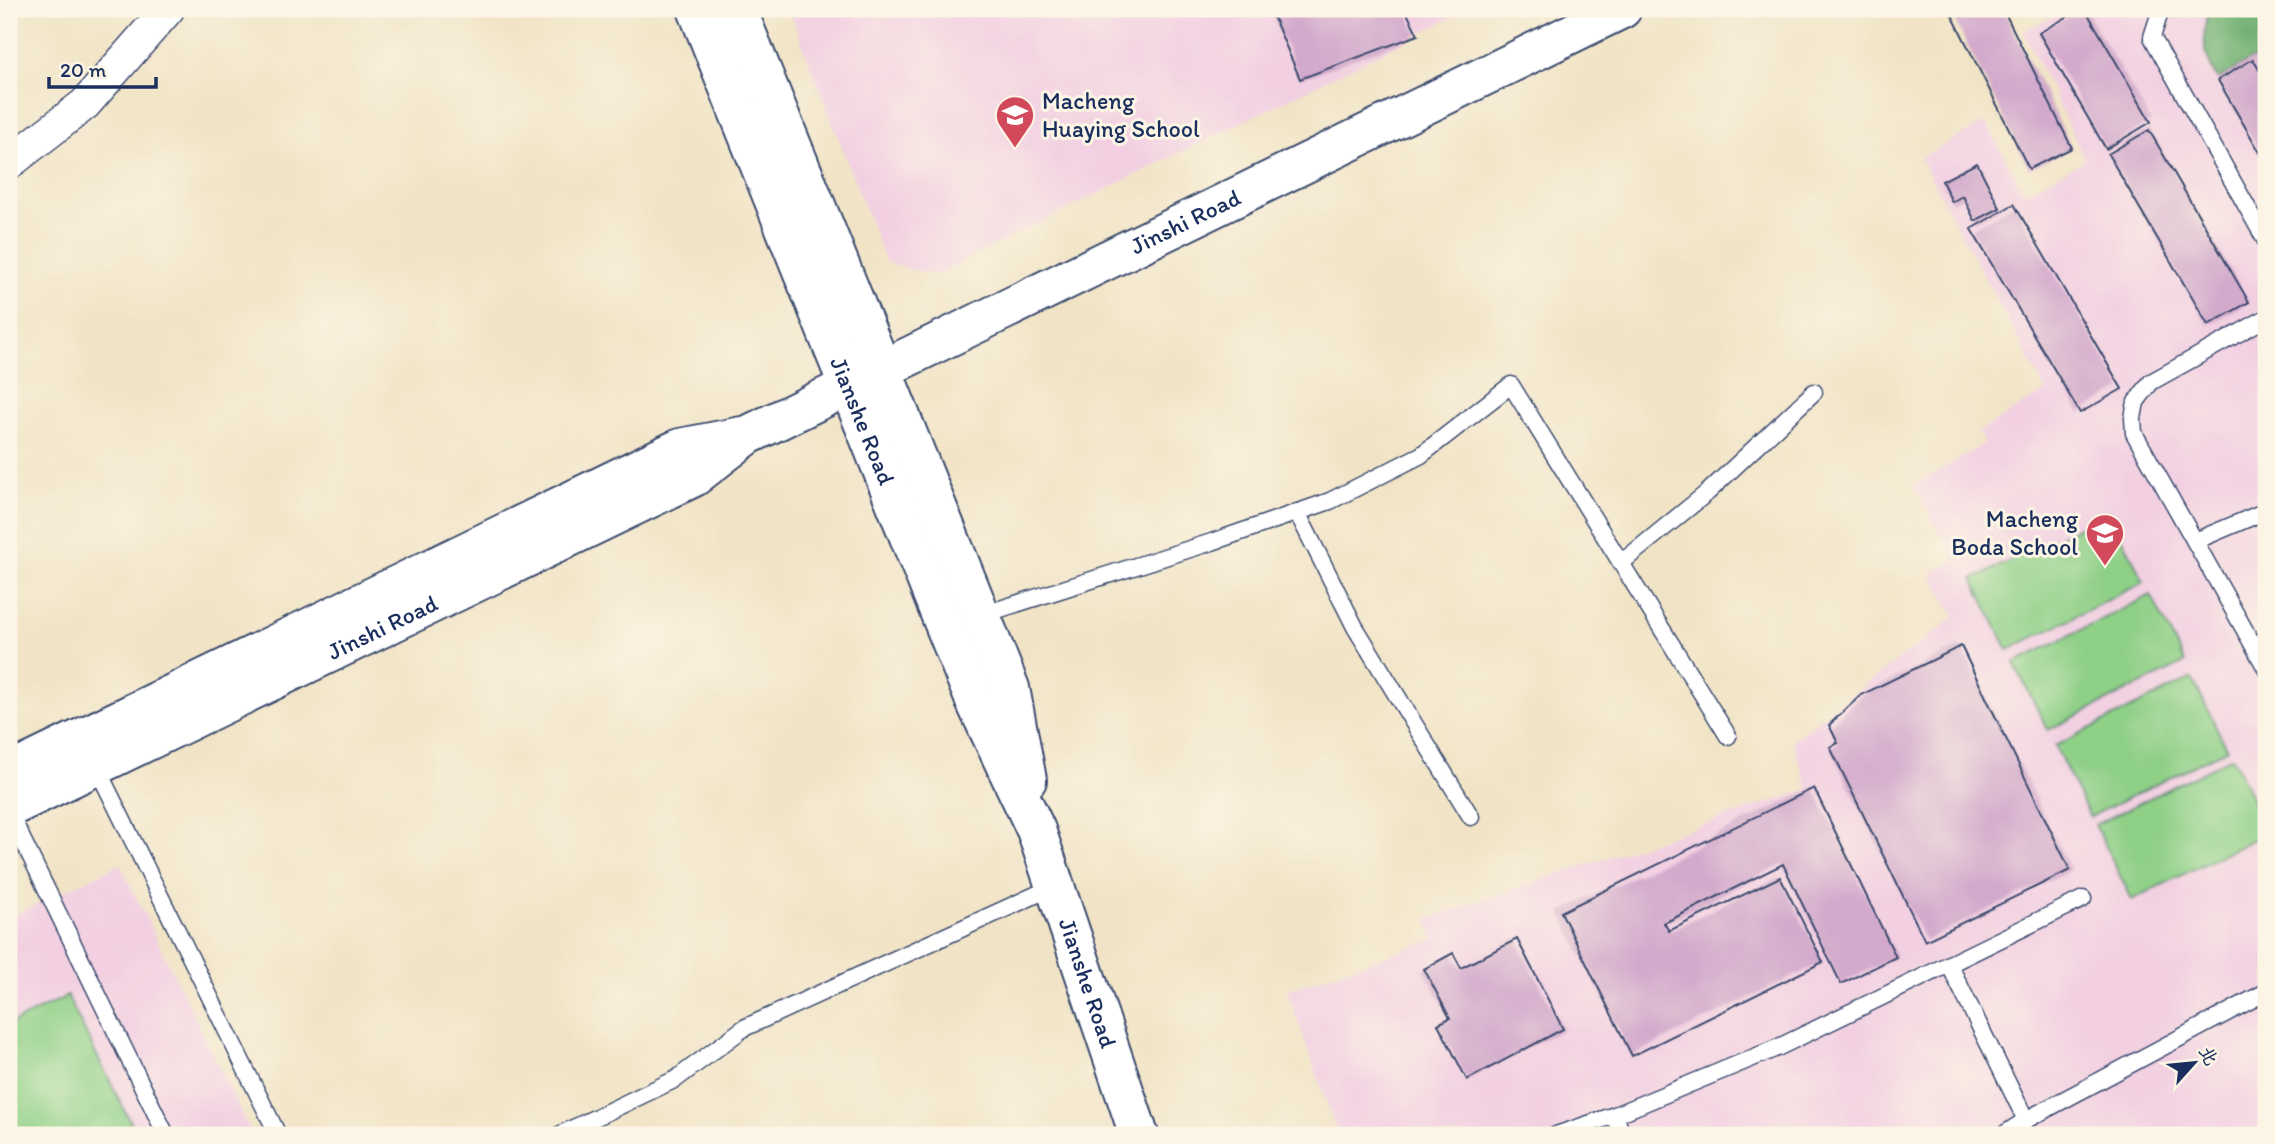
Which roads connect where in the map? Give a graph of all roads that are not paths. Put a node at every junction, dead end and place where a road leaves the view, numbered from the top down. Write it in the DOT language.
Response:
graph roads {
  1 [pos="168,9"];
  2 [pos="697,9"];
  3 [pos="737,9"];
  4 [pos="1622,9"];
  5 [pos="2161,9"];
  6 [pos="9,163"];
  7 [pos="2266,241"];
  8 [pos="2266,318"];
  9 [pos="882,370"];
  10 [pos="848,386"];
  11 [pos="1814,392"];
  12 [pos="748,435"];
  13 [pos="2266,511"];
  14 [pos="1297,512"];
  15 [pos="2195,541"];
  16 [pos="1621,563"];
  17 [pos="981,615"];
  18 [pos="2266,668"];
  19 [pos="1728,736"];
  20 [pos="96,766"];
  21 [pos="9,773"];
  22 [pos="9,810"];
  23 [pos="1471,817"];
  24 [pos="1036,830"];
  25 [pos="1055,886"];
  26 [pos="2083,899"];
  27 [pos="1949,964"];
  28 [pos="2266,992"];
  29 [pos="1615,1115"];
  30 [pos="2026,1120"];
  31 [pos="166,1135"];
  32 [pos="278,1135"];
  33 [pos="559,1135"];
  34 [pos="1139,1135"];
  35 [pos="1556,1135"];
  36 [pos="1622,1135"];
  37 [pos="2003,1135"];
  1 -- 6 [label="street"];
  2 -- 10 [label="main road, Jianshe Road"];
  3 -- 9 [label="main road, Jianshe Road"];
  4 -- 9 [label="main road, Jinshi Road"];
  5 -- 7 [label="lane"];
  8 -- 15 [label="lane"];
  9 -- 10 [label="main road, Jinshi Road"];
  9 -- 17 [label="main road, Jianshe Road"];
  10 -- 12 [label="main road, Jinshi Road"];
  10 -- 24 [label="main road, Jianshe Road"];
  11 -- 16 [label="lane"];
  12 -- 20 [label="main road, Jinshi Road"];
  12 -- 21 [label="main road, Jinshi Road"];
  13 -- 15 [label="lane"];
  14 -- 16 [label="lane"];
  14 -- 17 [label="lane"];
  14 -- 23 [label="lane"];
  15 -- 18 [label="lane"];
  16 -- 19 [label="lane"];
  17 -- 24 [label="main road, Jianshe Road"];
  20 -- 22 [label="main road, Jinshi Road"];
  20 -- 32 [label="lane"];
  22 -- 31 [label="lane"];
  24 -- 25 [label="main road, Jianshe Road"];
  25 -- 33 [label="lane"];
  25 -- 34 [label="main road, Jianshe Road"];
  26 -- 27 [label="lane"];
  27 -- 29 [label="lane"];
  27 -- 30 [label="lane"];
  28 -- 30 [label="lane"];
  29 -- 35 [label="lane"];
  29 -- 36 [label="lane"];
  30 -- 37 [label="lane"];
}
